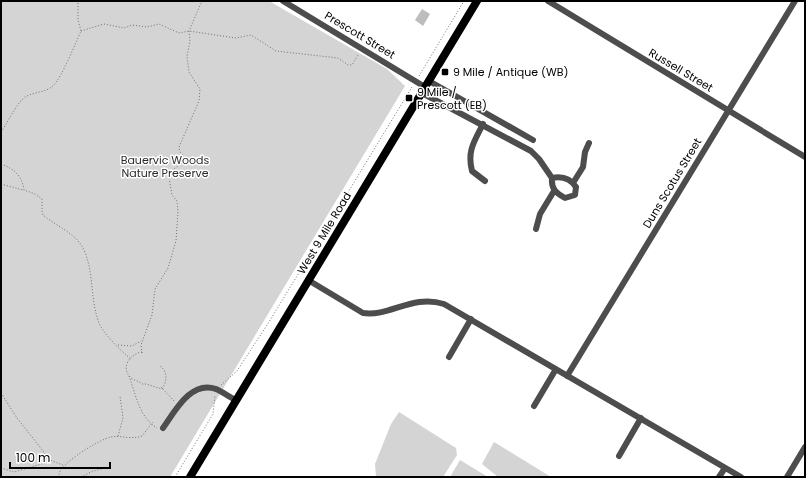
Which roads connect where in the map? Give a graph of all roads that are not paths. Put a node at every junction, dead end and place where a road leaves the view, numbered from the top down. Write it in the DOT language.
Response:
graph roads {
  1 [pos="283,1"];
  2 [pos="477,1"];
  3 [pos="548,1"];
  4 [pos="795,1"];
  5 [pos="425,87"];
  6 [pos="728,110"];
  7 [pos="483,124"];
  8 [pos="533,140"];
  9 [pos="589,143"];
  10 [pos="805,157"];
  11 [pos="552,178"];
  12 [pos="485,181"];
  13 [pos="573,183"];
  14 [pos="554,191"];
  15 [pos="536,229"];
  16 [pos="308,280"];
  17 [pos="471,319"];
  18 [pos="450,357"];
  19 [pos="556,369"];
  20 [pos="567,376"];
  21 [pos="236,400"];
  22 [pos="534,406"];
  23 [pos="641,418"];
  24 [pos="163,428"];
  25 [pos="805,447"];
  26 [pos="619,456"];
  27 [pos="725,468"];
  28 [pos="190,477"];
  29 [pos="719,477"];
  30 [pos="741,477"];
  31 [pos="787,477"];
  1 -- 5 [label="street, Prescott Street"];
  2 -- 5 [label="main road, West 9 Mile Road"];
  3 -- 6 [label="street, Russell Street"];
  4 -- 6 [label="street, Duns Scotus Street"];
  5 -- 7 [label="street"];
  5 -- 8 [label="street"];
  5 -- 16 [label="main road, West 9 Mile Road"];
  6 -- 10 [label="street, Russell Street"];
  6 -- 20 [label="street, Duns Scotus Street"];
  7 -- 11 [label="street"];
  7 -- 12 [label="street"];
  9 -- 13 [label="street"];
  11 -- 13 [label="street"];
  11 -- 14 [label="street"];
  13 -- 14 [label="street"];
  14 -- 15 [label="street"];
  16 -- 17 [label="street"];
  16 -- 21 [label="main road, West 9 Mile Road"];
  17 -- 18 [label="street"];
  17 -- 19 [label="street"];
  19 -- 20 [label="street"];
  19 -- 22 [label="street"];
  20 -- 23 [label="street"];
  21 -- 24 [label="street"];
  21 -- 28 [label="main road, West 9 Mile Road"];
  23 -- 26 [label="street"];
  23 -- 27 [label="street"];
  25 -- 31 [label="street"];
  27 -- 29 [label="street"];
  27 -- 30 [label="street"];
}
